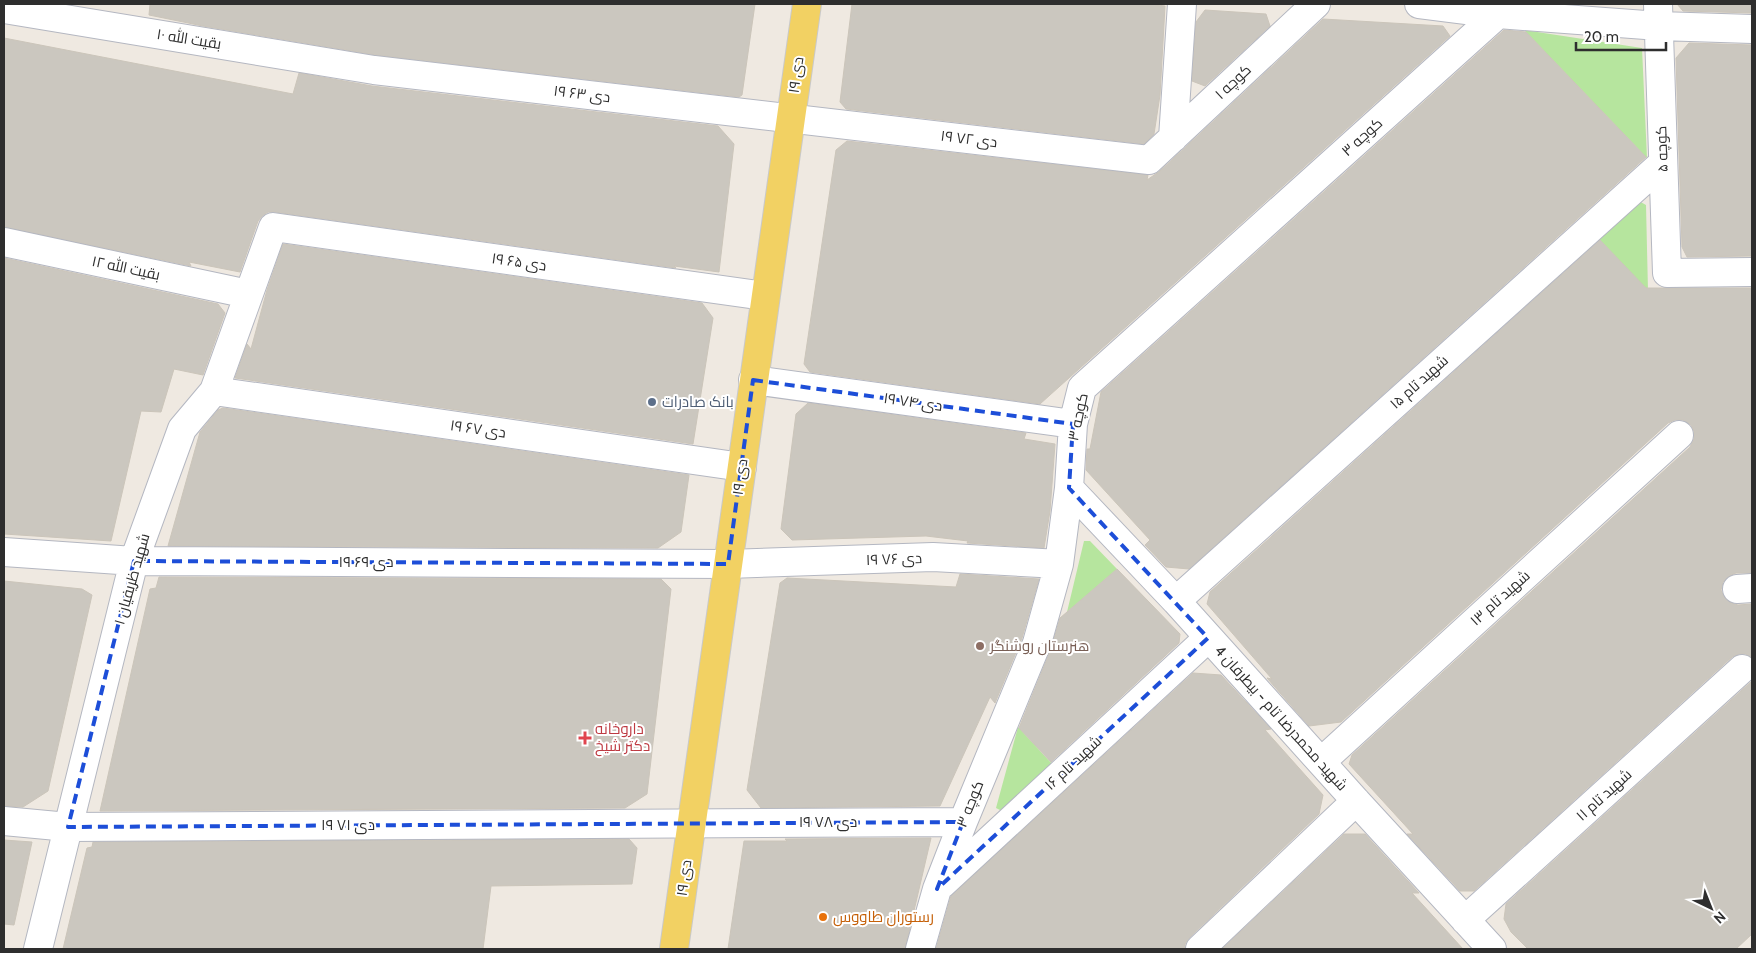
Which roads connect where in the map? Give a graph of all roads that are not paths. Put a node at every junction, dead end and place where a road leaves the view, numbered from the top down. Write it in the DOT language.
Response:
graph roads {
  1 [pos="806,4"];
  2 [pos="1182,4"];
  3 [pos="1316,4"];
  4 [pos="1419,4"];
  5 [pos="4,9"];
  6 [pos="1498,14"];
  7 [pos="1658,15"];
  8 [pos="1752,29"];
  9 [pos="374,70"];
  10 [pos="790,118"];
  11 [pos="1173,138"];
  12 [pos="1149,160"];
  13 [pos="1662,162"];
  14 [pos="273,227"];
  15 [pos="4,242"];
  16 [pos="1752,272"];
  17 [pos="248,294"];
  18 [pos="764,296"];
  19 [pos="753,380"];
  20 [pos="214,391"];
  21 [pos="1073,424"];
  22 [pos="1679,435"];
  23 [pos="742,467"];
  24 [pos="1068,488"];
  25 [pos="4,552"];
  26 [pos="134,561"];
  27 [pos="728,564"];
  28 [pos="1059,564"];
  29 [pos="1176,601"];
  30 [pos="1208,638"];
  31 [pos="1742,669"];
  32 [pos="1322,761"];
  33 [pos="1356,801"];
  34 [pos="4,821"];
  35 [pos="963,822"];
  36 [pos="692,824"];
  37 [pos="68,827"];
  38 [pos="938,889"];
  39 [pos="1466,920"];
  40 [pos="38,949"];
  41 [pos="674,949"];
  42 [pos="920,949"];
  43 [pos="1200,949"];
  44 [pos="1492,949"];
  1 -- 10 [label="main road, ۱۹ دی"];
  2 -- 11 [label="street"];
  3 -- 11 [label="street, کوچه ۱"];
  4 -- 6 [label="street"];
  5 -- 9 [label="street, بقیت الله ۱۰"];
  6 -- 7 [label="street"];
  6 -- 21 [label="street, کوچه ۳"];
  7 -- 8 [label="street"];
  7 -- 13 [label="street, کوچه ۵"];
  9 -- 10 [label="street, ۱۹ دی ۶۳"];
  10 -- 12 [label="street, ۱۹ دی ۷۲"];
  10 -- 18 [label="main road, ۱۹ دی"];
  11 -- 12 [label="street, کوچه ۱"];
  13 -- 16 [label="street, کوچه ۵"];
  13 -- 29 [label="street, شهید تام ۱۵"];
  14 -- 17 [label="street, شهید ظریفیان ۱"];
  14 -- 18 [label="street, ۱۹ دی ۶۵"];
  15 -- 17 [label="street, بقیت الله ۱۲"];
  17 -- 20 [label="street, شهید ظریفیان ۱"];
  18 -- 19 [label="main road, ۱۹ دی"];
  19 -- 21 [label="street, ۱۹ دی ۷۴"];
  19 -- 23 [label="main road, ۱۹ دی"];
  20 -- 23 [label="street, ۱۹ دی ۶۷"];
  20 -- 26 [label="street, شهید ظریفیان ۱"];
  21 -- 24 [label="street, کوچه ۳"];
  22 -- 32 [label="street, شهید تام ۱۳"];
  23 -- 27 [label="main road, ۱۹ دی"];
  24 -- 28 [label="street, کوچه ۳"];
  24 -- 29 [label="street, شهید محمدرضا تام - بیطرفان 4"];
  25 -- 26 [label="street, ۱۹ دی ۶۹"];
  26 -- 27 [label="street, ۱۹ دی ۶۹"];
  26 -- 37 [label="street, شهید ظریفیان ۱"];
  27 -- 28 [label="street, ۱۹ دی ۷۶"];
  27 -- 36 [label="main road, ۱۹ دی"];
  28 -- 35 [label="street, کوچه ۳"];
  29 -- 30 [label="street, شهید محمدرضا تام - بیطرفان 4"];
  30 -- 32 [label="street, شهید محمدرضا تام - بیطرفان 4"];
  30 -- 38 [label="street, شهید تام ۱۶"];
  31 -- 39 [label="street, شهید تام ۱۱"];
  32 -- 33 [label="street, شهید محمدرضا تام - بیطرفان 4"];
  33 -- 39 [label="street, شهید محمدرضا تام - بیطرفان 4"];
  33 -- 43 [label="street"];
  34 -- 37 [label="street, ۱۹ دی ۷۱"];
  35 -- 36 [label="street, ۱۹ دی ۷۸"];
  35 -- 38 [label="street, کوچه ۳"];
  36 -- 37 [label="street, ۱۹ دی ۷۱"];
  36 -- 41 [label="main road, ۱۹ دی"];
  37 -- 40 [label="street, شهید ظریفیان ۱"];
  38 -- 42 [label="street, کوچه ۳"];
  39 -- 44 [label="street, شهید محمدرضا تام - بیطرفان 4"];
}
